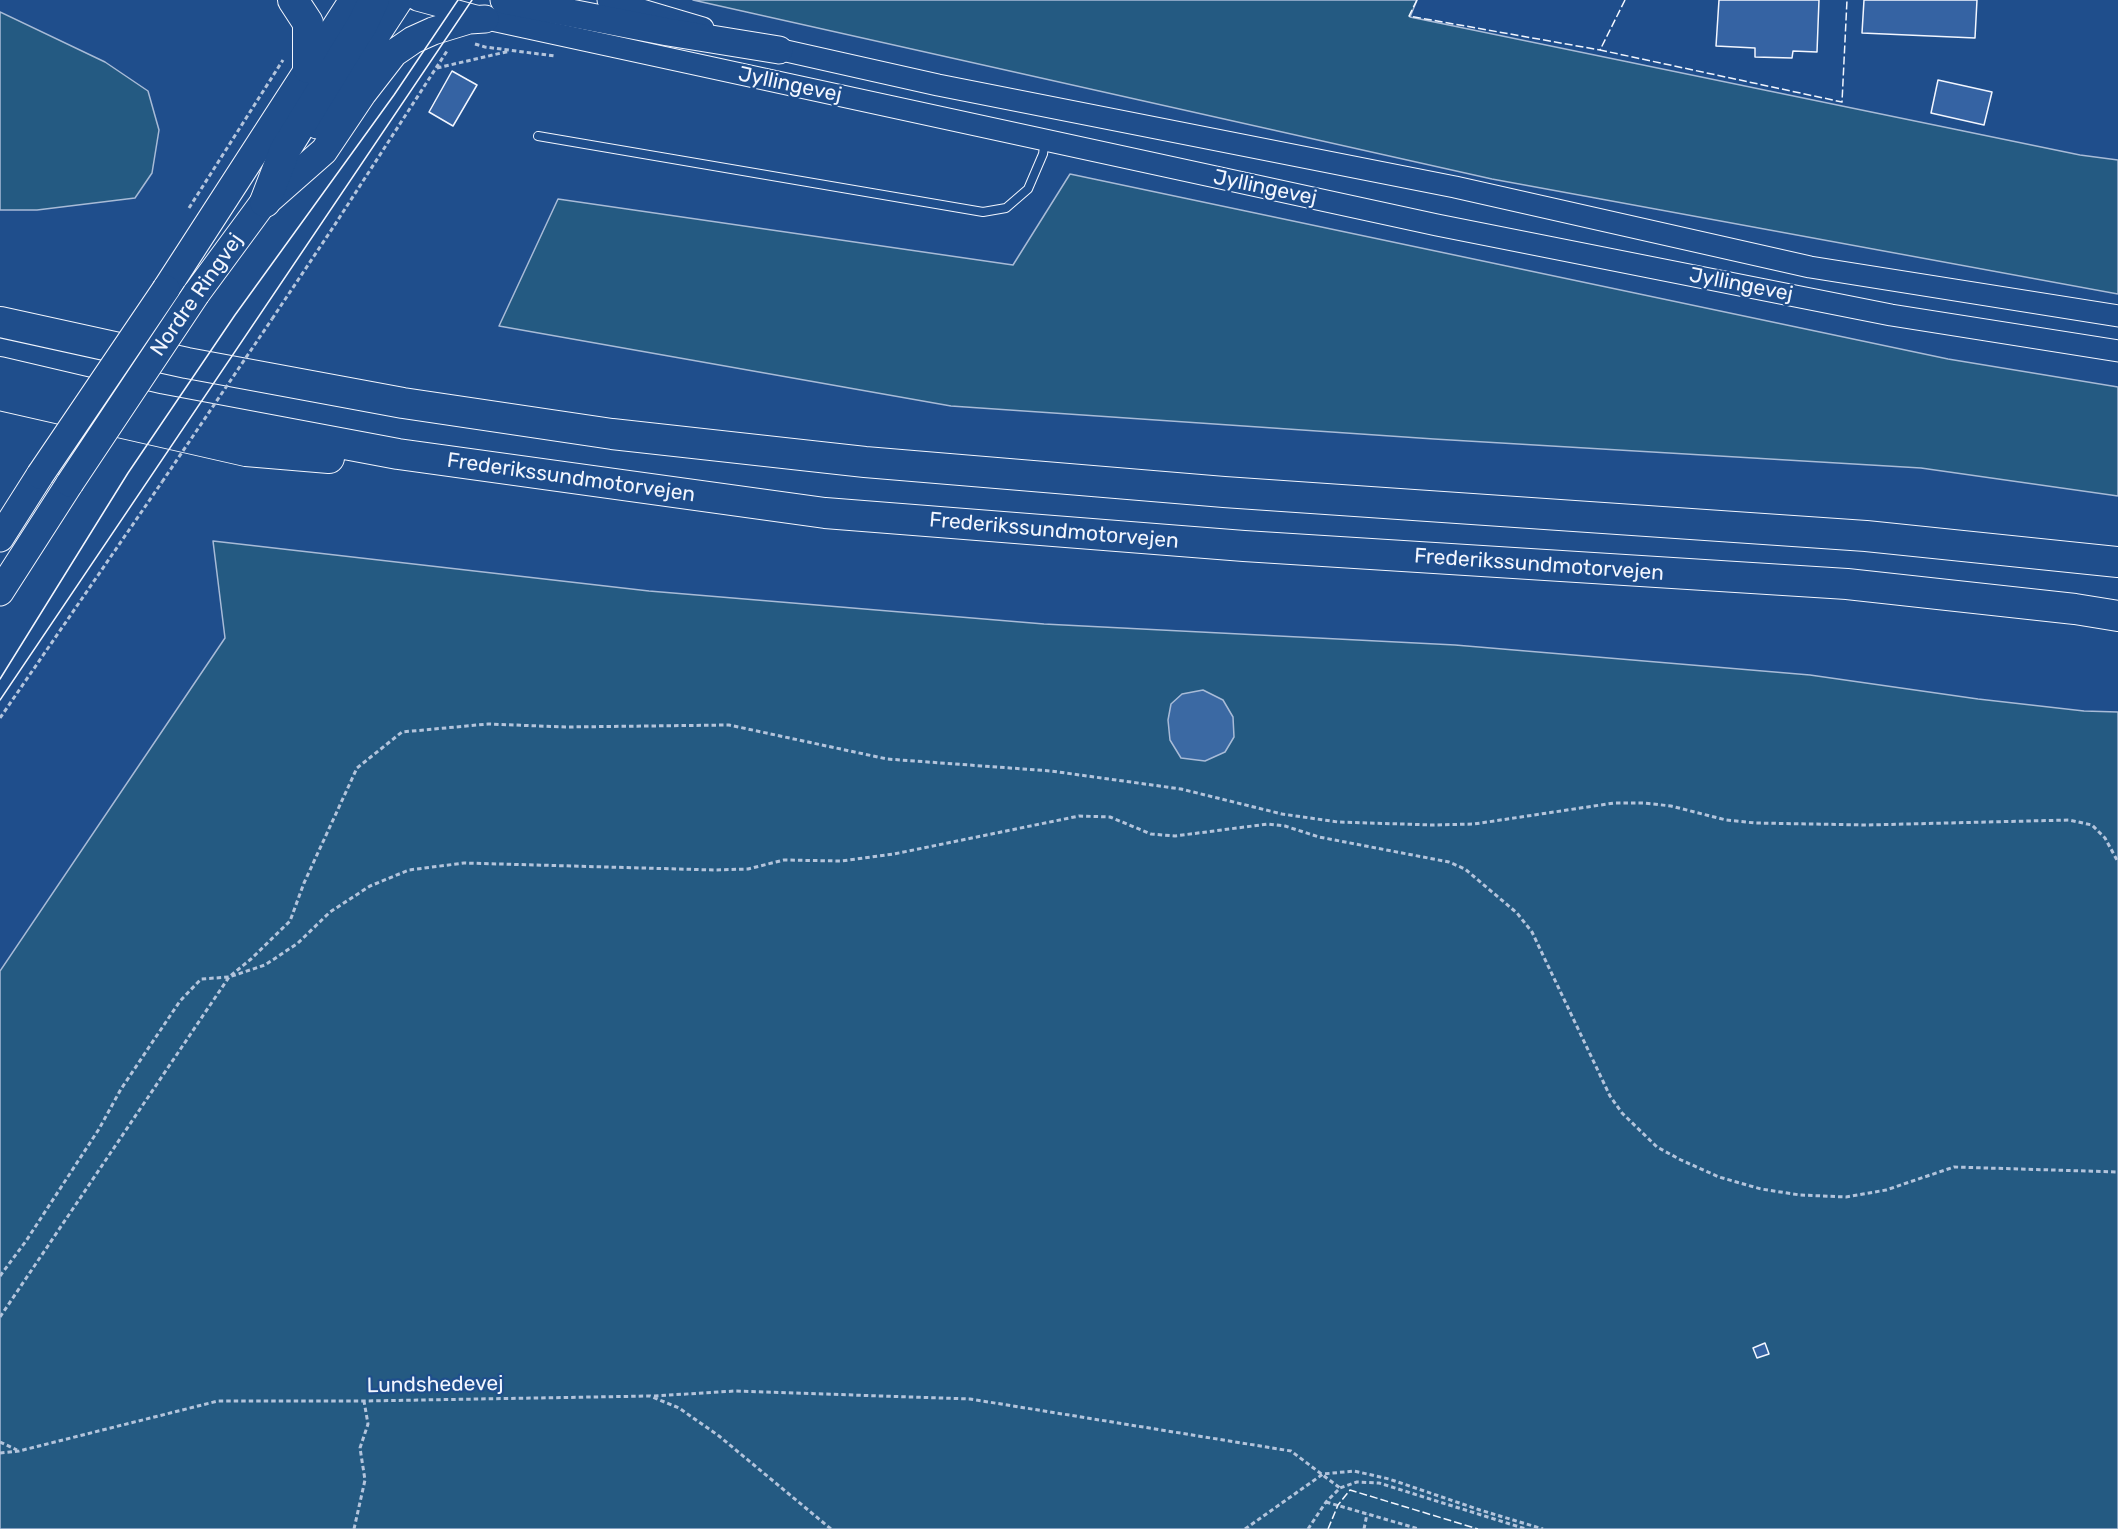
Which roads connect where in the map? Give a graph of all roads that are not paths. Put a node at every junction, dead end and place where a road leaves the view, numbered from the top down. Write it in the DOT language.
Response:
graph roads {
  1 [pos="293,0"];
  2 [pos="353,0"];
  3 [pos="374,0"];
  4 [pos="399,0"];
  5 [pos="417,0"];
  6 [pos="608,0"];
  7 [pos="486,13"];
  8 [pos="779,50"];
  9 [pos="298,60"];
  10 [pos="538,136"];
  11 [pos="1045,140"];
  12 [pos="265,202"];
  13 [pos="2118,316"];
  14 [pos="5,322"];
  15 [pos="2118,351"];
  16 [pos="0,372"];
  17 [pos="0,395"];
  18 [pos="398,454"];
  19 [pos="0,538"];
  20 [pos="2118,562"];
  21 [pos="0,592"];
  22 [pos="2118,616"];
  1 -- 9 [label="highway"];
  2 -- 9 [label="main road, Nordre Ringvej"];
  3 -- 12 [label="highway"];
  4 -- 12 [label="main road, Nordre Ringvej"];
  5 -- 7 [label="street, Jyllingevej"];
  6 -- 8 [label="street, Jyllingevej"];
  7 -- 8 [label="main road"];
  7 -- 11 [label="street, Jyllingevej"];
  7 -- 12 [label="main road"];
  8 -- 13 [label="street, Jyllingevej"];
  9 -- 19 [label="main road, Nordre Ringvej, bridge"];
  10 -- 11 [label="lane"];
  11 -- 15 [label="street, Jyllingevej"];
  12 -- 21 [label="main road, Nordre Ringvej, bridge"];
  14 -- 20 [label="highway"];
  16 -- 18 [label="highway, Frederikssundmotorvejen"];
  17 -- 18 [label="highway"];
  18 -- 22 [label="highway, Frederikssundmotorvejen"];
}
